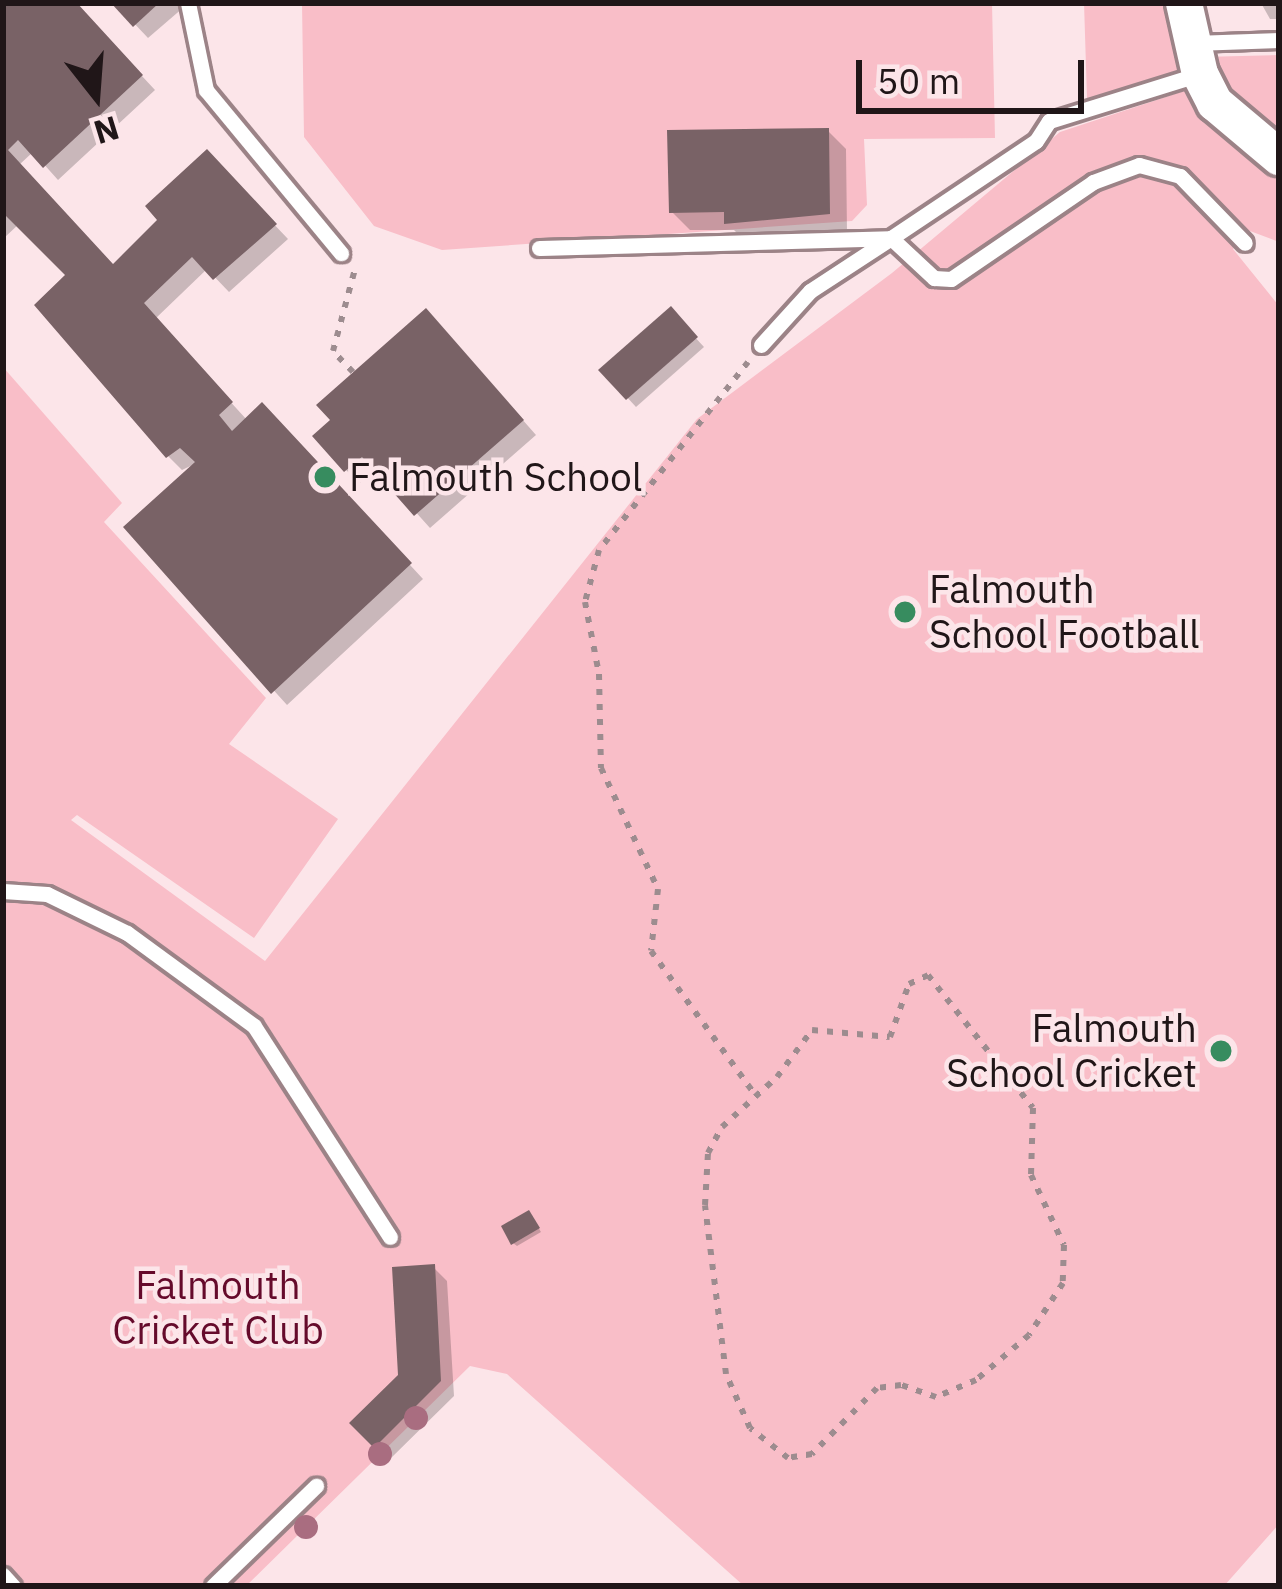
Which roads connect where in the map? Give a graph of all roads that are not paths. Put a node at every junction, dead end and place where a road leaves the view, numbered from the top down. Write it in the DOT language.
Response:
graph roads {
  1 [pos="188,3"];
  2 [pos="1184,3"];
  3 [pos="1279,40"];
  4 [pos="1196,58"];
  5 [pos="1270,149"];
  6 [pos="891,238"];
  7 [pos="1245,243"];
  8 [pos="538,248"];
  9 [pos="341,253"];
  10 [pos="761,345"];
  11 [pos="3,891"];
  12 [pos="390,1237"];
  13 [pos="316,1486"];
  14 [pos="3,1575"];
  15 [pos="13,1586"];
  16 [pos="213,1586"];
  1 -- 9 [label="lane"];
  2 -- 4 [label="street"];
  3 -- 4 [label="lane"];
  4 -- 5 [label="street"];
  4 -- 6 [label="lane"];
  6 -- 7 [label="lane"];
  6 -- 8 [label="lane"];
  6 -- 10 [label="lane"];
  11 -- 12 [label="lane"];
  13 -- 16 [label="lane"];
  14 -- 15 [label="lane"];
}
